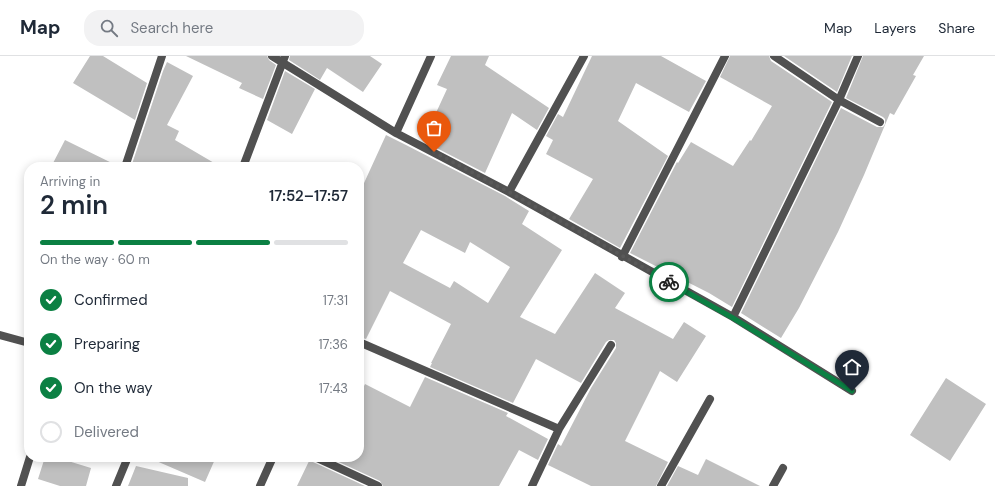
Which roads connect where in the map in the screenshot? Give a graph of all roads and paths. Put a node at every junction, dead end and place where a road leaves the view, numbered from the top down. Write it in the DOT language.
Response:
graph roads {
  1 [pos="162,56"];
  2 [pos="272,56"];
  3 [pos="432,56"];
  4 [pos="584,56"];
  5 [pos="725,56"];
  6 [pos="774,56"];
  7 [pos="858,56"];
  8 [pos="283,59"];
  9 [pos="839,100"];
  10 [pos="880,122"];
  11 [pos="396,132"];
  12 [pos="127,162"];
  13 [pos="245,162"];
  14 [pos="509,192"];
  15 [pos="622,257"];
  16 [pos="733,318"];
  17 [pos="0,335"];
  18 [pos="24,342"];
  19 [pos="364,344"];
  20 [pos="611,345"];
  21 [pos="852,391"];
  22 [pos="710,399"];
  23 [pos="559,429"];
  24 [pos="28,462"];
  25 [pos="126,462"];
  26 [pos="271,462"];
  27 [pos="326,462"];
  28 [pos="783,468"];
  29 [pos="21,486"];
  30 [pos="116,486"];
  31 [pos="260,486"];
  32 [pos="378,486"];
  33 [pos="532,486"];
  34 [pos="661,486"];
  35 [pos="773,486"];
  1 -- 12 [label="street"];
  2 -- 8 [label="street"];
  3 -- 11 [label="street"];
  4 -- 14 [label="street"];
  5 -- 15 [label="street"];
  6 -- 9 [label="street"];
  7 -- 9 [label="street"];
  8 -- 11 [label="street"];
  8 -- 13 [label="street"];
  9 -- 10 [label="street"];
  9 -- 16 [label="street"];
  11 -- 14 [label="street"];
  14 -- 15 [label="street"];
  15 -- 16 [label="street"];
  16 -- 21 [label="street"];
  17 -- 18 [label="street"];
  19 -- 23 [label="street"];
  20 -- 23 [label="street"];
  22 -- 34 [label="street"];
  23 -- 33 [label="street"];
  24 -- 29 [label="street"];
  25 -- 30 [label="street"];
  26 -- 31 [label="street"];
  27 -- 32 [label="street"];
  28 -- 35 [label="street"];
}
